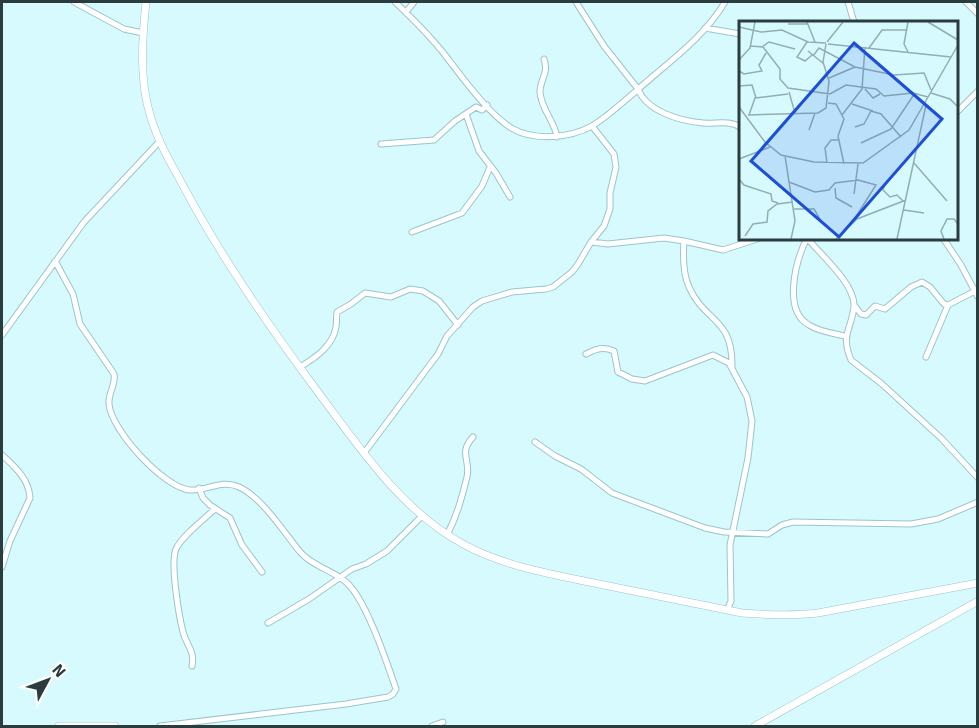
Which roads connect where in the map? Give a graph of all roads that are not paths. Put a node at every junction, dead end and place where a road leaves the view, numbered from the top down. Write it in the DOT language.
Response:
graph roads {
  1 [pos="74,2"];
  2 [pos="146,2"];
  3 [pos="395,2"];
  4 [pos="414,2"];
  5 [pos="576,2"];
  6 [pos="725,2"];
  7 [pos="848,2"];
  8 [pos="966,2"];
  9 [pos="406,12"];
  10 [pos="978,14"];
  11 [pos="854,21"];
  12 [pos="705,28"];
  13 [pos="143,33"];
  14 [pos="739,34"];
  15 [pos="544,59"];
  16 [pos="638,89"];
  17 [pos="978,91"];
  18 [pos="487,105"];
  19 [pos="958,112"];
  20 [pos="466,114"];
  21 [pos="592,126"];
  22 [pos="739,126"];
  23 [pos="557,137"];
  24 [pos="160,141"];
  25 [pos="381,144"];
  26 [pos="490,167"];
  27 [pos="510,197"];
  28 [pos="412,232"];
  29 [pos="684,240"];
  30 [pos="753,240"];
  31 [pos="806,240"];
  32 [pos="809,240"];
  33 [pos="945,240"];
  34 [pos="591,242"];
  35 [pos="55,261"];
  36 [pos="976,294"];
  37 [pos="854,305"];
  38 [pos="948,305"];
  39 [pos="458,325"];
  40 [pos="2,335"];
  41 [pos="845,336"];
  42 [pos="586,354"];
  43 [pos="926,357"];
  44 [pos="300,368"];
  45 [pos="732,369"];
  46 [pos="473,437"];
  47 [pos="535,442"];
  48 [pos="364,453"];
  49 [pos="2,455"];
  50 [pos="978,478"];
  51 [pos="199,488"];
  52 [pos="978,502"];
  53 [pos="215,509"];
  54 [pos="422,516"];
  55 [pos="732,532"];
  56 [pos="447,535"];
  57 [pos="2,567"];
  58 [pos="262,572"];
  59 [pos="339,577"];
  60 [pos="978,583"];
  61 [pos="978,601"];
  62 [pos="727,610"];
  63 [pos="268,623"];
  64 [pos="192,666"];
  65 [pos="443,722"];
  66 [pos="59,726"];
  67 [pos="115,726"];
  68 [pos="160,726"];
  69 [pos="432,726"];
  70 [pos="755,726"];
  1 -- 13 [label="street"];
  2 -- 13 [label="main road"];
  3 -- 9 [label="street"];
  4 -- 9 [label="street"];
  5 -- 16 [label="street"];
  6 -- 12 [label="street"];
  7 -- 11 [label="street"];
  8 -- 10 [label="street"];
  9 -- 18 [label="street"];
  12 -- 14 [label="street"];
  12 -- 16 [label="street"];
  13 -- 24 [label="main road"];
  15 -- 23 [label="street"];
  16 -- 21 [label="street"];
  16 -- 22 [label="street"];
  17 -- 19 [label="street"];
  18 -- 20 [label="street"];
  18 -- 23 [label="street"];
  20 -- 25 [label="street"];
  20 -- 26 [label="street"];
  21 -- 23 [label="street"];
  21 -- 34 [label="street"];
  24 -- 35 [label="street"];
  24 -- 44 [label="main road"];
  26 -- 27 [label="street"];
  26 -- 28 [label="street"];
  29 -- 30 [label="street"];
  29 -- 34 [label="street"];
  29 -- 45 [label="street"];
  31 -- 41 [label="street"];
  32 -- 37 [label="street"];
  33 -- 36 [label="street"];
  34 -- 39 [label="street"];
  35 -- 40 [label="street"];
  35 -- 51 [label="street"];
  36 -- 38 [label="street"];
  37 -- 38 [label="street"];
  37 -- 41 [label="street"];
  38 -- 43 [label="street"];
  39 -- 44 [label="street"];
  39 -- 48 [label="street"];
  41 -- 50 [label="street"];
  42 -- 45 [label="street"];
  44 -- 48 [label="main road"];
  45 -- 55 [label="street"];
  46 -- 56 [label="street"];
  47 -- 55 [label="street"];
  48 -- 54 [label="main road"];
  49 -- 57 [label="street"];
  51 -- 53 [label="street"];
  51 -- 59 [label="street"];
  52 -- 55 [label="street"];
  53 -- 58 [label="street"];
  53 -- 64 [label="street"];
  54 -- 56 [label="main road"];
  54 -- 59 [label="street"];
  55 -- 62 [label="street"];
  56 -- 62 [label="main road"];
  59 -- 63 [label="street"];
  59 -- 68 [label="street"];
  60 -- 62 [label="main road"];
  61 -- 70 [label="main road"];
  65 -- 69 [label="street"];
  66 -- 67 [label="main road"];
}
